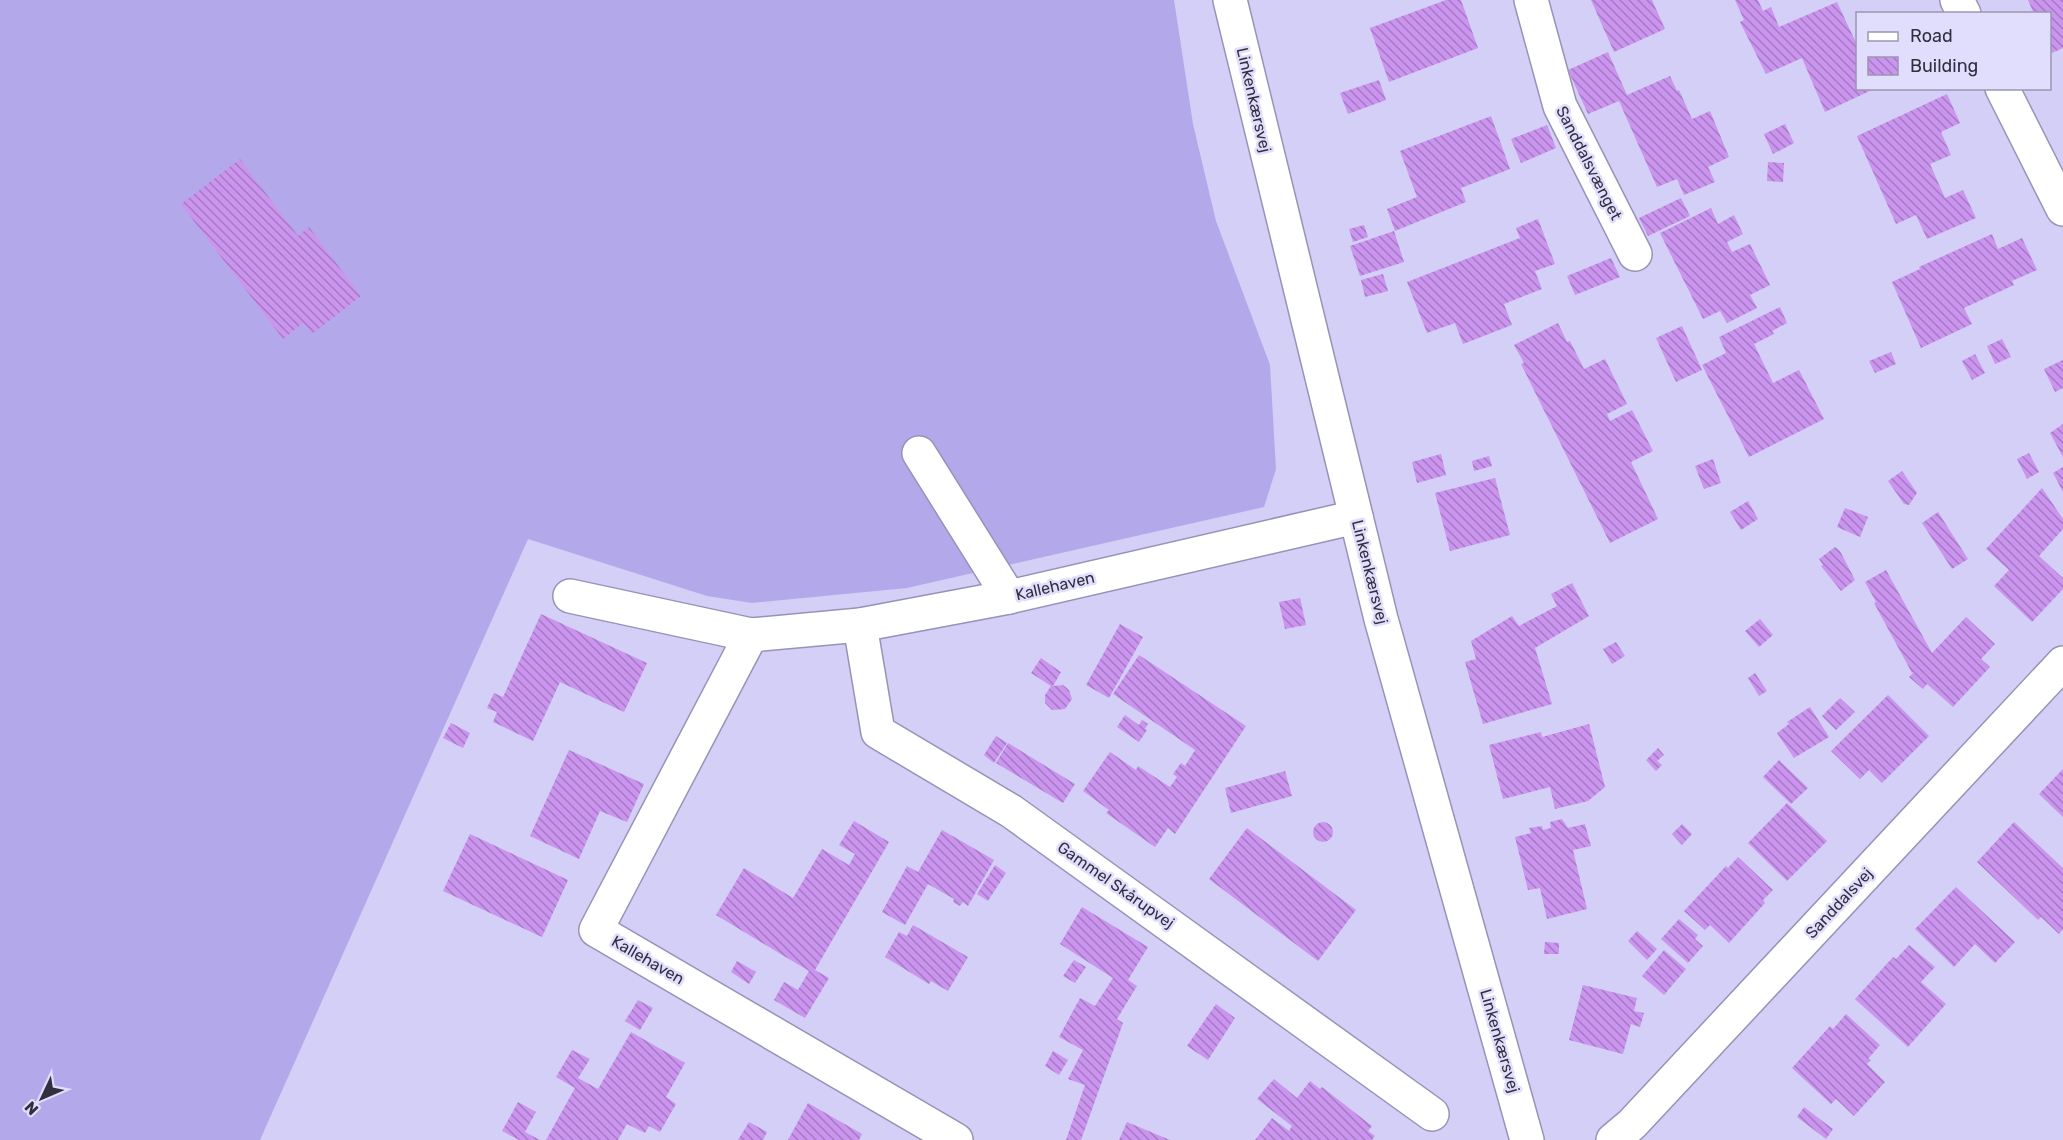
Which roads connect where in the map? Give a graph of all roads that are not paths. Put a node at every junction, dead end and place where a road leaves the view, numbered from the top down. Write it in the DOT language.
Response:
graph roads {
  1 [pos="1230,0"];
  2 [pos="1531,0"];
  3 [pos="2003,90"];
  4 [pos="2063,209"];
  5 [pos="1635,254"];
  6 [pos="919,453"];
  7 [pos="1356,517"];
  8 [pos="570,596"];
  9 [pos="1009,597"];
  10 [pos="860,626"];
  11 [pos="751,635"];
  12 [pos="2063,663"];
  13 [pos="1432,1114"];
  14 [pos="956,1140"];
  15 [pos="1527,1140"];
  16 [pos="1613,1140"];
  1 -- 7 [label="street, Linkenkærsvej"];
  2 -- 5 [label="street, Sanddalsvænget"];
  3 -- 4 [label="street"];
  6 -- 9 [label="street"];
  7 -- 9 [label="street, Kallehaven"];
  7 -- 15 [label="street, Linkenkærsvej"];
  8 -- 11 [label="street, Kallehaven"];
  9 -- 10 [label="street, Kallehaven"];
  10 -- 11 [label="street, Kallehaven"];
  10 -- 13 [label="street, Gammel Skårupvej"];
  11 -- 14 [label="street, Kallehaven"];
  12 -- 16 [label="street, Sanddalsvej"];
}
